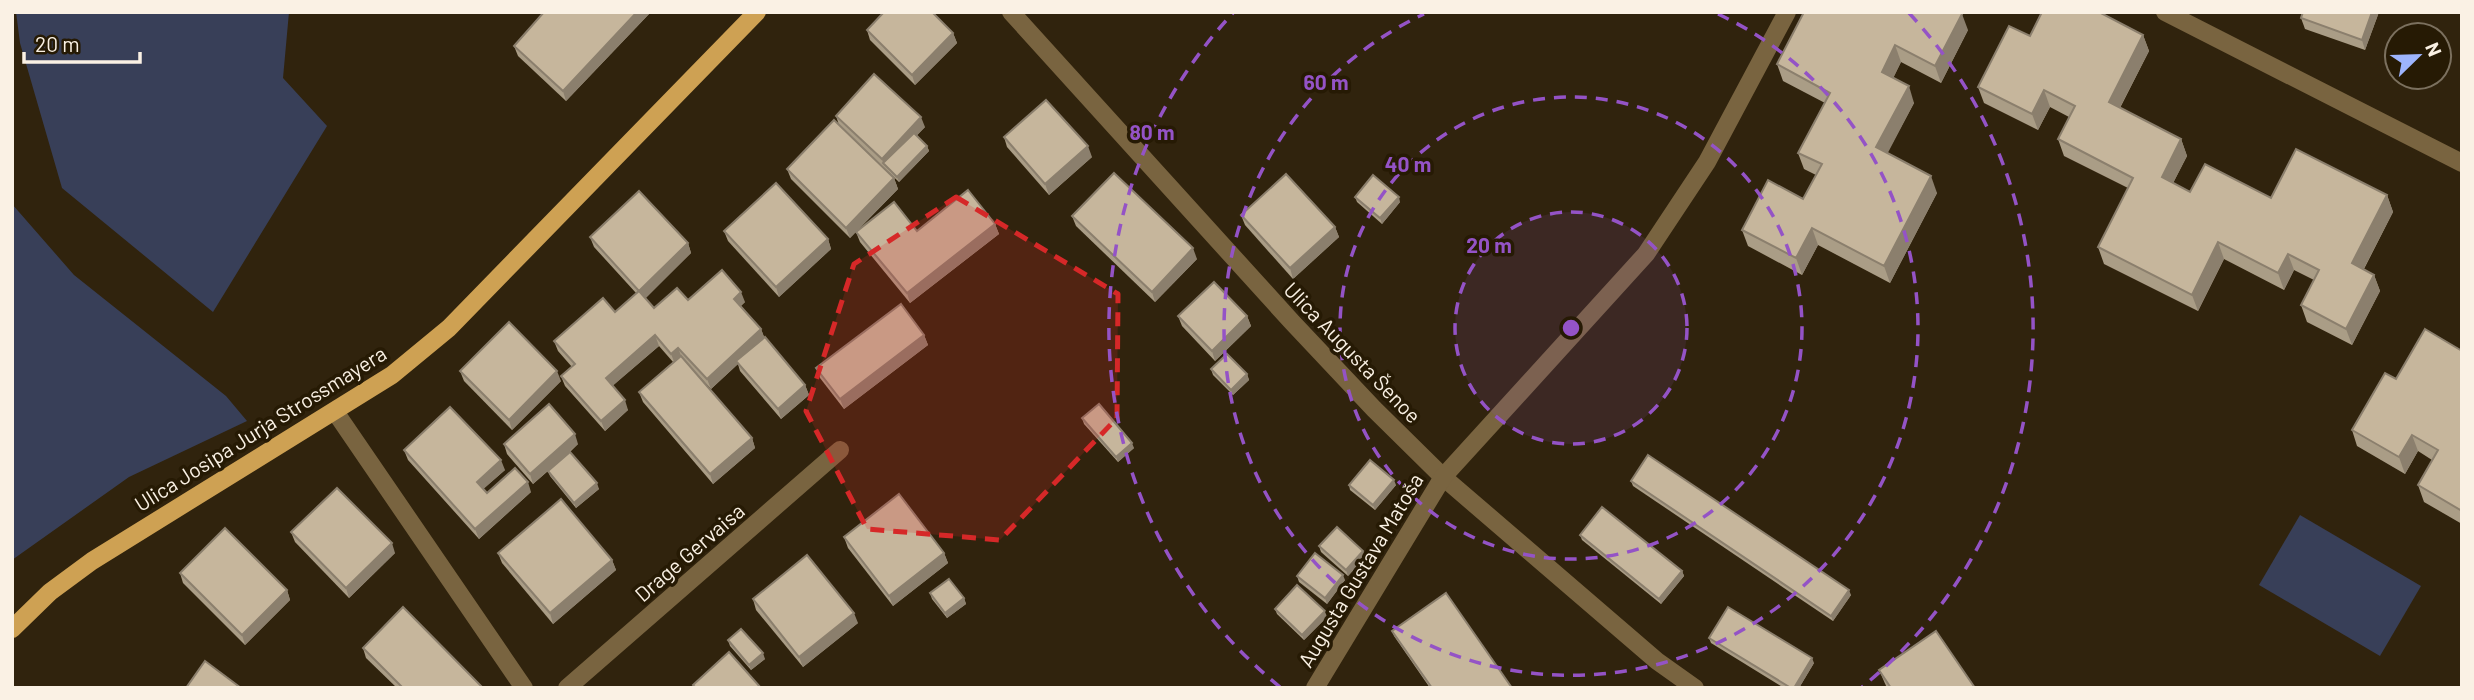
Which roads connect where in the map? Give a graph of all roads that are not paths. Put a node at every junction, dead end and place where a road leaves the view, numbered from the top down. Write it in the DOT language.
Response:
graph roads {
  1 [pos="757,12"];
  2 [pos="1011,12"];
  3 [pos="1787,12"];
  4 [pos="2165,12"];
  5 [pos="2462,163"];
  6 [pos="336,413"];
  7 [pos="841,450"];
  8 [pos="1443,477"];
  9 [pos="12,629"];
  10 [pos="524,688"];
  11 [pos="568,688"];
  12 [pos="1315,688"];
  13 [pos="1695,688"];
  1 -- 6 [label="main road, Ulica Josipa Jurja Strossmayera"];
  2 -- 8 [label="street, Ulica Augusta Šenoe"];
  3 -- 8 [label="street, Augusta Gustava Matoša"];
  4 -- 5 [label="street"];
  6 -- 9 [label="main road, Ulica Josipa Jurja Strossmayera"];
  6 -- 10 [label="street"];
  7 -- 11 [label="street, Drage Gervaisa"];
  8 -- 12 [label="street, Augusta Gustava Matoša"];
  8 -- 13 [label="street, Ulica Augusta Šenoe"];
}
